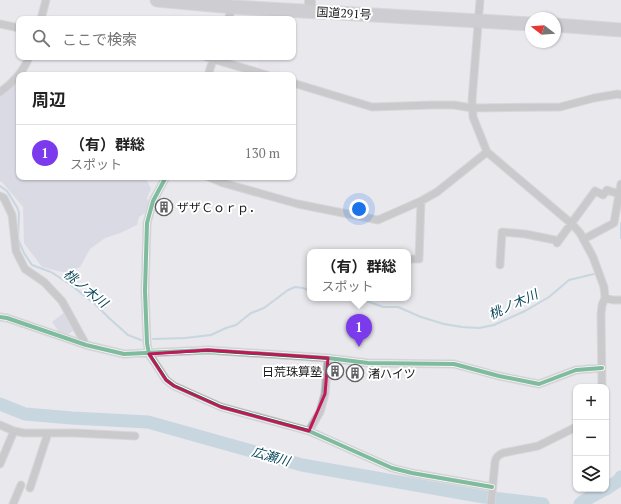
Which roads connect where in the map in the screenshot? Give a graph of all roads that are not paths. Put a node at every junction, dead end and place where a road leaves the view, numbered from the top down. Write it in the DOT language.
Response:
graph roads {
  1 [pos="46,0"];
  2 [pos="157,0"];
  3 [pos="480,0"];
  4 [pos="310,6"];
  5 [pos="233,7"];
  6 [pos="42,16"];
  7 [pos="229,16"];
  8 [pos="478,20"];
  9 [pos="0,24"];
  10 [pos="525,24"];
  11 [pos="561,25"];
  12 [pos="16,27"];
  13 [pos="621,30"];
  14 [pos="28,60"];
  15 [pos="213,60"];
  16 [pos="220,60"];
  17 [pos="21,72"];
  18 [pos="209,72"];
  19 [pos="258,72"];
  20 [pos="16,78"];
  21 [pos="296,84"];
  22 [pos="0,92"];
  23 [pos="621,94"];
  24 [pos="472,108"];
  25 [pos="487,152"];
  26 [pos="164,180"];
  27 [pos="216,180"];
  28 [pos="621,184"];
  29 [pos="620,194"];
  30 [pos="0,196"];
  31 [pos="421,201"];
  32 [pos="572,224"];
  33 [pos="584,239"];
  34 [pos="411,258"];
  35 [pos="500,265"];
  36 [pos="605,298"];
  37 [pos="621,300"];
  38 [pos="0,317"];
  39 [pos="86,345"];
  40 [pos="149,354"];
  41 [pos="328,358"];
  42 [pos="602,368"];
  43 [pos="602,384"];
  44 [pos="0,425"];
  45 [pos="573,428"];
  46 [pos="14,431"];
  47 [pos="309,431"];
  48 [pos="48,433"];
  49 [pos="135,436"];
  50 [pos="0,464"];
  51 [pos="21,485"];
  52 [pos="30,488"];
  53 [pos="492,489"];
  54 [pos="13,504"];
  55 [pos="491,504"];
  1 -- 6 [label="street"];
  2 -- 5 [label="highway, 国道291号"];
  3 -- 8 [label="street"];
  4 -- 5 [label="highway, 国道291号"];
  4 -- 8 [label="highway, 国道291号"];
  5 -- 7 [label="street"];
  8 -- 10 [label="highway, 国道291号"];
  8 -- 24 [label="street"];
  9 -- 12 [label="street"];
  11 -- 13 [label="highway"];
  14 -- 17 [label="street"];
  15 -- 18 [label="street"];
  16 -- 19 [label="street"];
  20 -- 22 [label="street"];
  21 -- 24 [label="street"];
  23 -- 24 [label="street"];
  24 -- 25 [label="street"];
  25 -- 31 [label="street"];
  25 -- 32 [label="street"];
  26 -- 40 [label="street"];
  27 -- 31 [label="street"];
  28 -- 29 [label="street"];
  29 -- 32 [label="street"];
  29 -- 33 [label="street"];
  30 -- 39 [label="street"];
  31 -- 34 [label="street"];
  32 -- 33 [label="street"];
  32 -- 35 [label="street"];
  33 -- 36 [label="street"];
  36 -- 37 [label="street"];
  36 -- 42 [label="street"];
  38 -- 39 [label="street"];
  39 -- 40 [label="street"];
  40 -- 41 [label="street"];
  40 -- 47 [label="street"];
  41 -- 42 [label="street"];
  41 -- 47 [label="street"];
  42 -- 43 [label="street"];
  44 -- 46 [label="street"];
  45 -- 53 [label="street"];
  46 -- 48 [label="street"];
  46 -- 50 [label="street"];
  47 -- 53 [label="street"];
  48 -- 49 [label="street"];
  48 -- 52 [label="street"];
  51 -- 54 [label="street"];
  53 -- 55 [label="street"];
}
